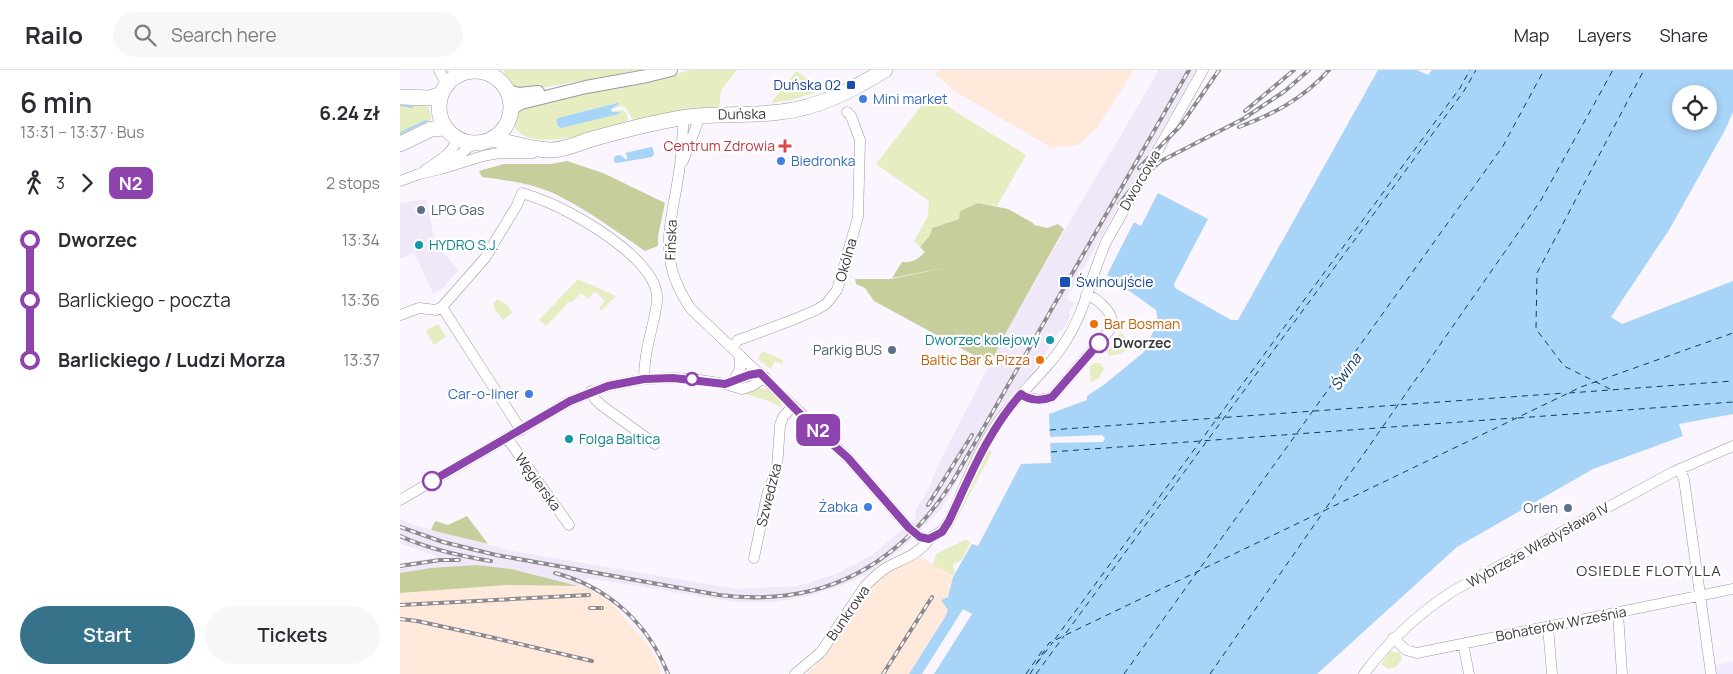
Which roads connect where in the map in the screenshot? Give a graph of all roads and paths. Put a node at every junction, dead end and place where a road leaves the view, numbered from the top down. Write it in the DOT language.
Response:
graph roads {
  1 [pos="439,70"];
  2 [pos="671,70"];
  3 [pos="885,70"];
  4 [pos="1203,70"];
  5 [pos="469,71"];
  6 [pos="503,81"];
  7 [pos="586,87"];
  8 [pos="443,90"];
  9 [pos="400,96"];
  10 [pos="846,112"];
  11 [pos="510,115"];
  12 [pos="692,116"];
  13 [pos="445,128"];
  14 [pos="458,139"];
  15 [pos="592,139"];
  16 [pos="484,141"];
  17 [pos="400,144"];
  18 [pos="554,150"];
  19 [pos="441,169"];
  20 [pos="419,174"];
  21 [pos="400,181"];
  22 [pos="1086,295"];
  23 [pos="442,307"];
  24 [pos="400,315"];
  25 [pos="736,351"];
  26 [pos="762,375"];
  27 [pos="644,379"];
  28 [pos="729,382"];
  29 [pos="591,391"];
  30 [pos="1021,394"];
  31 [pos="793,406"];
  32 [pos="521,430"];
  33 [pos="507,438"];
  34 [pos="655,444"];
  35 [pos="1733,446"];
  36 [pos="1679,469"];
  37 [pos="400,500"];
  38 [pos="569,525"];
  39 [pos="929,539"];
  40 [pos="754,558"];
  41 [pos="1733,589"];
  42 [pos="1701,595"];
  43 [pos="1618,613"];
  44 [pos="1548,627"];
  45 [pos="1393,638"];
  46 [pos="1463,644"];
  47 [pos="795,674"];
  48 [pos="1364,674"];
  49 [pos="1469,674"];
  50 [pos="1552,674"];
  51 [pos="1622,674"];
  52 [pos="1711,674"];
  1 -- 8 [label="street"];
  2 -- 7 [label="main road"];
  3 -- 12 [label="highway, Duńska"];
  4 -- 22 [label="street, Dworcowa"];
  5 -- 6 [label="highway"];
  5 -- 8 [label="highway"];
  6 -- 7 [label="main road"];
  6 -- 11 [label="highway"];
  7 -- 11 [label="main road"];
  8 -- 9 [label="highway"];
  8 -- 13 [label="highway"];
  10 -- 25 [label="street, Okólna"];
  11 -- 15 [label="highway, Duńska"];
  11 -- 16 [label="highway"];
  12 -- 15 [label="highway, Duńska"];
  12 -- 25 [label="street, Fińska"];
  13 -- 14 [label="highway"];
  13 -- 17 [label="highway"];
  14 -- 16 [label="highway"];
  14 -- 20 [label="street"];
  15 -- 18 [label="highway, Duńska"];
  16 -- 18 [label="highway, Duńska"];
  16 -- 19 [label="street"];
  18 -- 19 [label="street"];
  19 -- 20 [label="street"];
  20 -- 21 [label="street"];
  22 -- 30 [label="street, Dworcowa"];
  22 -- 30 [label="street"];
  23 -- 24 [label="street"];
  23 -- 27 [label="street"];
  23 -- 32 [label="street"];
  25 -- 26 [label="street, Fińska"];
  25 -- 28 [label="street"];
  26 -- 28 [label="street"];
  26 -- 31 [label="street, Fińska"];
  27 -- 28 [label="street"];
  27 -- 29 [label="street"];
  29 -- 32 [label="street"];
  29 -- 34 [label="street"];
  30 -- 39 [label="street, Dworcowa"];
  31 -- 39 [label="street, Fińska"];
  31 -- 40 [label="street, Szwedzka"];
  32 -- 33 [label="street"];
  33 -- 37 [label="street"];
  33 -- 38 [label="street, Węgierska"];
  35 -- 36 [label="street, Wybrzeże Władysława IV"];
  36 -- 42 [label="street"];
  36 -- 45 [label="street, Wybrzeże Władysława IV"];
  39 -- 47 [label="street, Bunkrowa"];
  41 -- 42 [label="street, Bohaterów Września"];
  42 -- 43 [label="street, Bohaterów Września"];
  42 -- 52 [label="street"];
  43 -- 44 [label="street, Bohaterów Września"];
  43 -- 51 [label="street"];
  44 -- 46 [label="street, Bohaterów Września"];
  44 -- 50 [label="street"];
  45 -- 46 [label="street, Bohaterów Września"];
  45 -- 48 [label="street, Wybrzeże Władysława IV"];
  46 -- 49 [label="street"];
}
